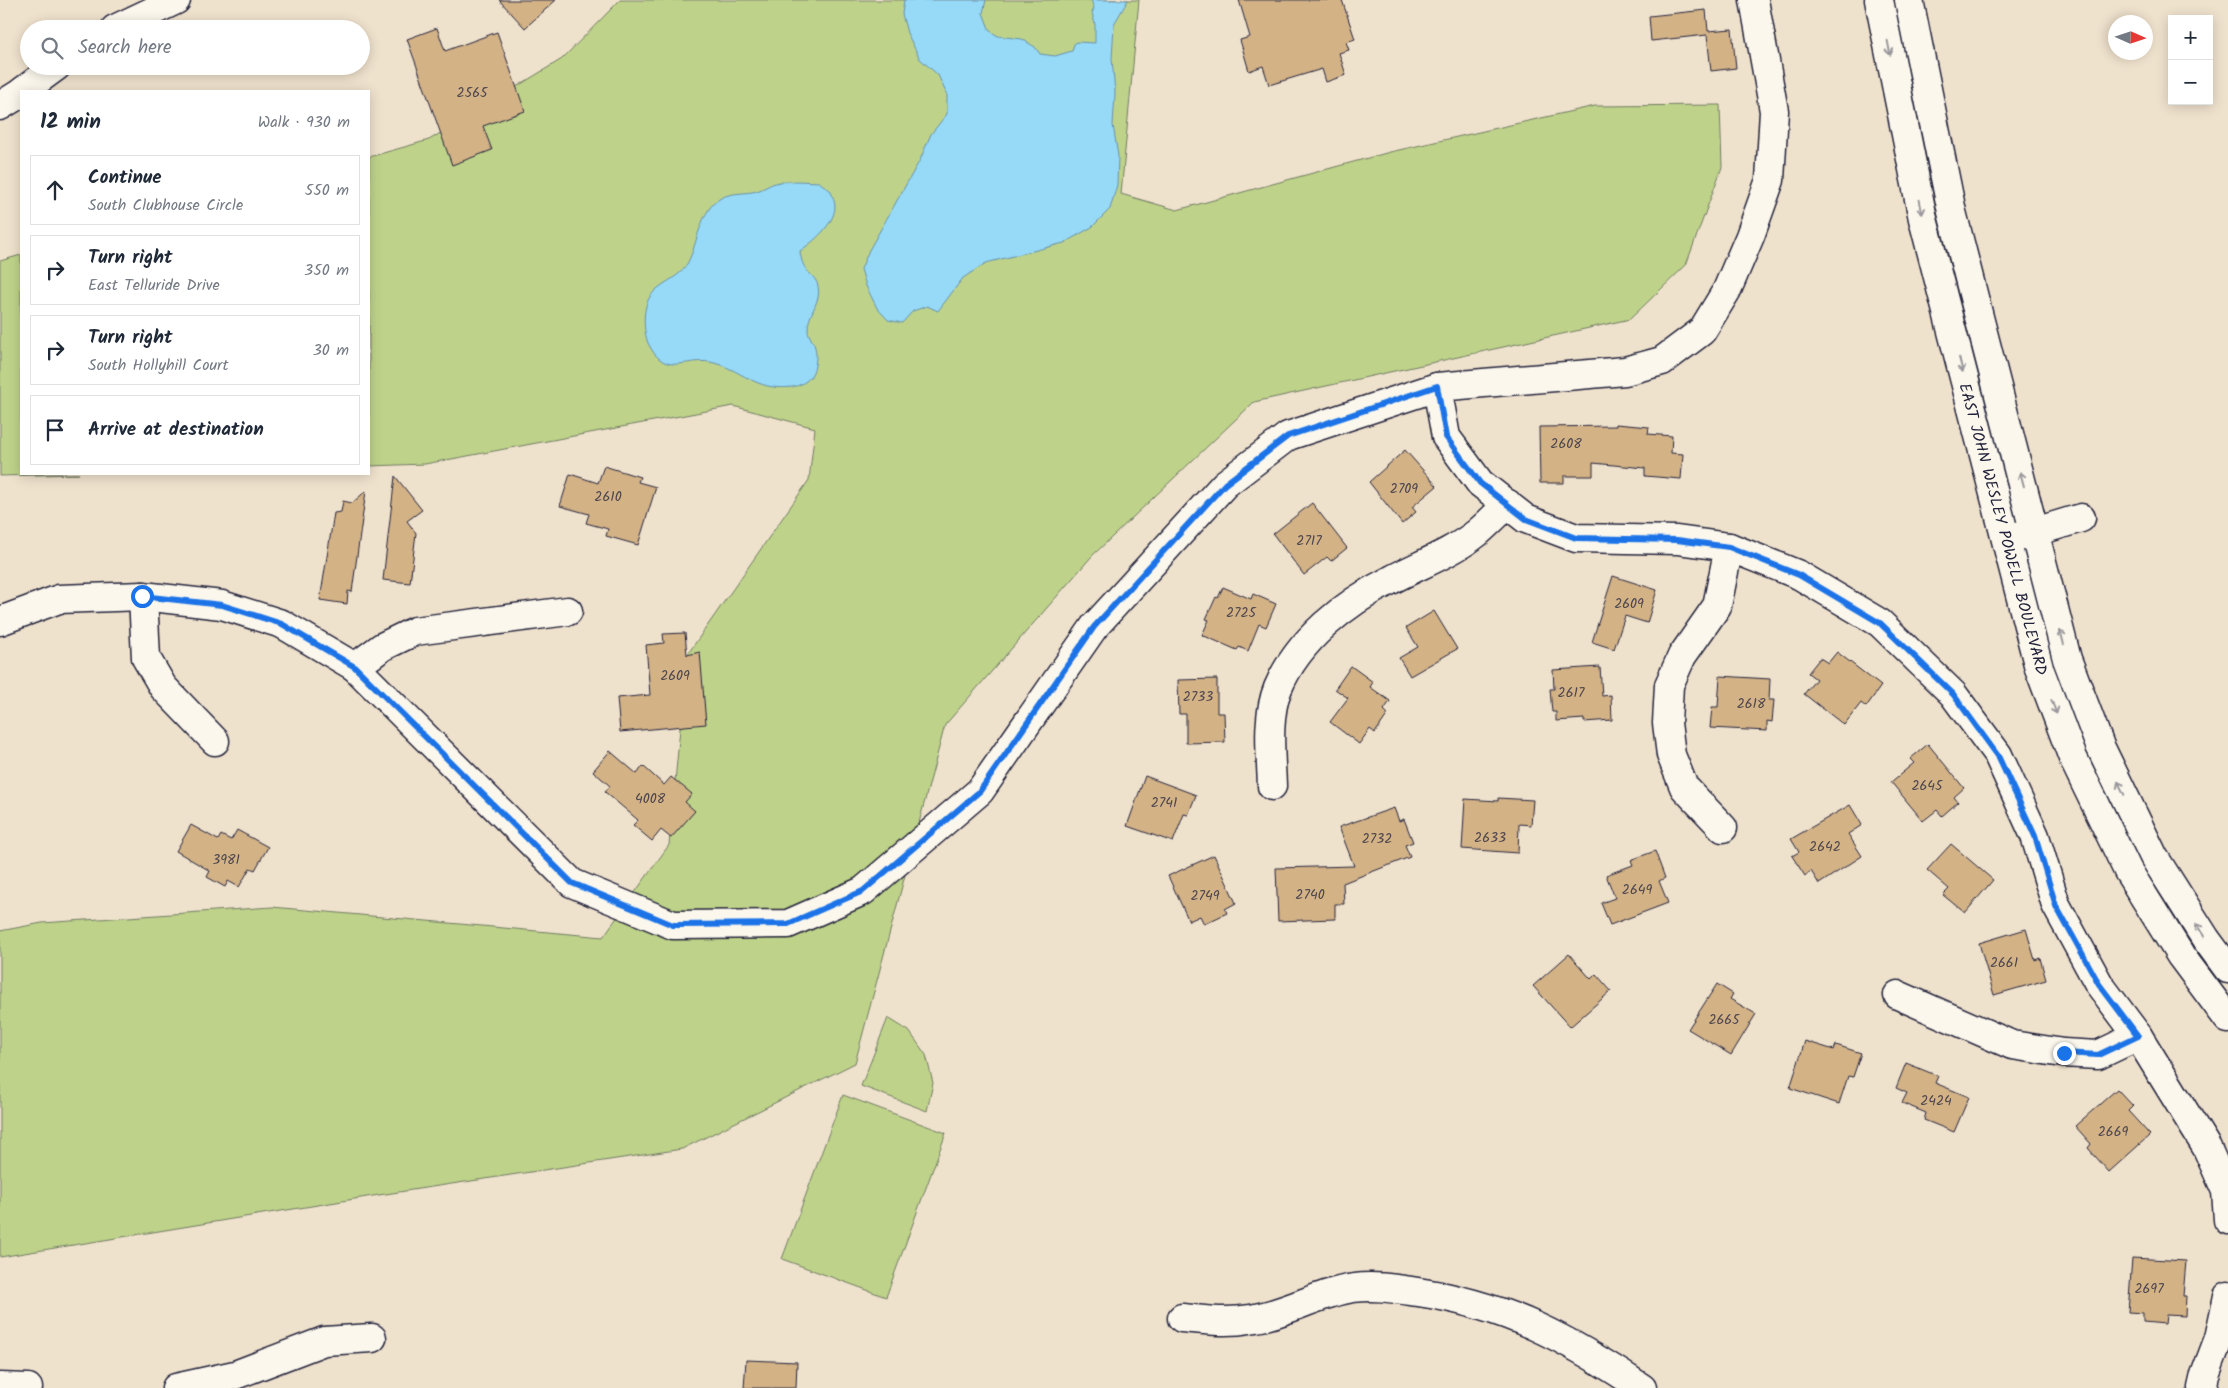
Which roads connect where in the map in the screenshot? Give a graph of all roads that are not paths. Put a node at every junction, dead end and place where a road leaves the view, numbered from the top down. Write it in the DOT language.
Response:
graph roads {
  1 [pos="176,0"];
  2 [pos="1754,0"];
  3 [pos="1879,0"];
  4 [pos="1909,0"];
  5 [pos="134,20"];
  6 [pos="45,75"];
  7 [pos="25,90"];
  8 [pos="20,93"];
  9 [pos="0,106"];
  10 [pos="1437,386"];
  11 [pos="1508,504"];
  12 [pos="2081,518"];
  13 [pos="2035,533"];
  14 [pos="2007,540"];
  15 [pos="1729,547"];
  16 [pos="142,596"];
  17 [pos="568,611"];
  18 [pos="0,622"];
  19 [pos="355,667"];
  20 [pos="215,740"];
  21 [pos="1272,786"];
  22 [pos="1723,828"];
  23 [pos="2228,969"];
  24 [pos="1898,995"];
  25 [pos="2228,1019"];
  26 [pos="2138,1036"];
  27 [pos="2228,1220"];
  28 [pos="2228,1296"];
  29 [pos="1182,1318"];
  30 [pos="372,1338"];
  31 [pos="0,1387"];
  32 [pos="28,1388"];
  33 [pos="176,1388"];
  34 [pos="1642,1388"];
  35 [pos="2202,1388"];
  1 -- 5 [label="street"];
  2 -- 10 [label="street"];
  3 -- 14 [label="street, EAST JOHN WESLEY POWELL BOULEVARD, one-way"];
  13 -- 4 [label="street, EAST JOHN WESLEY POWELL BOULEVARD, one-way"];
  6 -- 7 [label="street"];
  8 -- 9 [label="street"];
  10 -- 11 [label="street"];
  10 -- 19 [label="street"];
  11 -- 15 [label="street"];
  11 -- 21 [label="street"];
  12 -- 13 [label="street"];
  13 -- 14 [label="street"];
  23 -- 13 [label="street, EAST JOHN WESLEY POWELL BOULEVARD, one-way"];
  14 -- 25 [label="street, EAST JOHN WESLEY POWELL BOULEVARD, one-way"];
  15 -- 22 [label="street"];
  15 -- 26 [label="street"];
  16 -- 18 [label="street"];
  16 -- 19 [label="street"];
  16 -- 20 [label="street"];
  17 -- 19 [label="street"];
  24 -- 26 [label="street"];
  26 -- 27 [label="street"];
  28 -- 35 [label="street"];
  29 -- 34 [label="street"];
  30 -- 33 [label="street"];
  31 -- 32 [label="street"];
}
